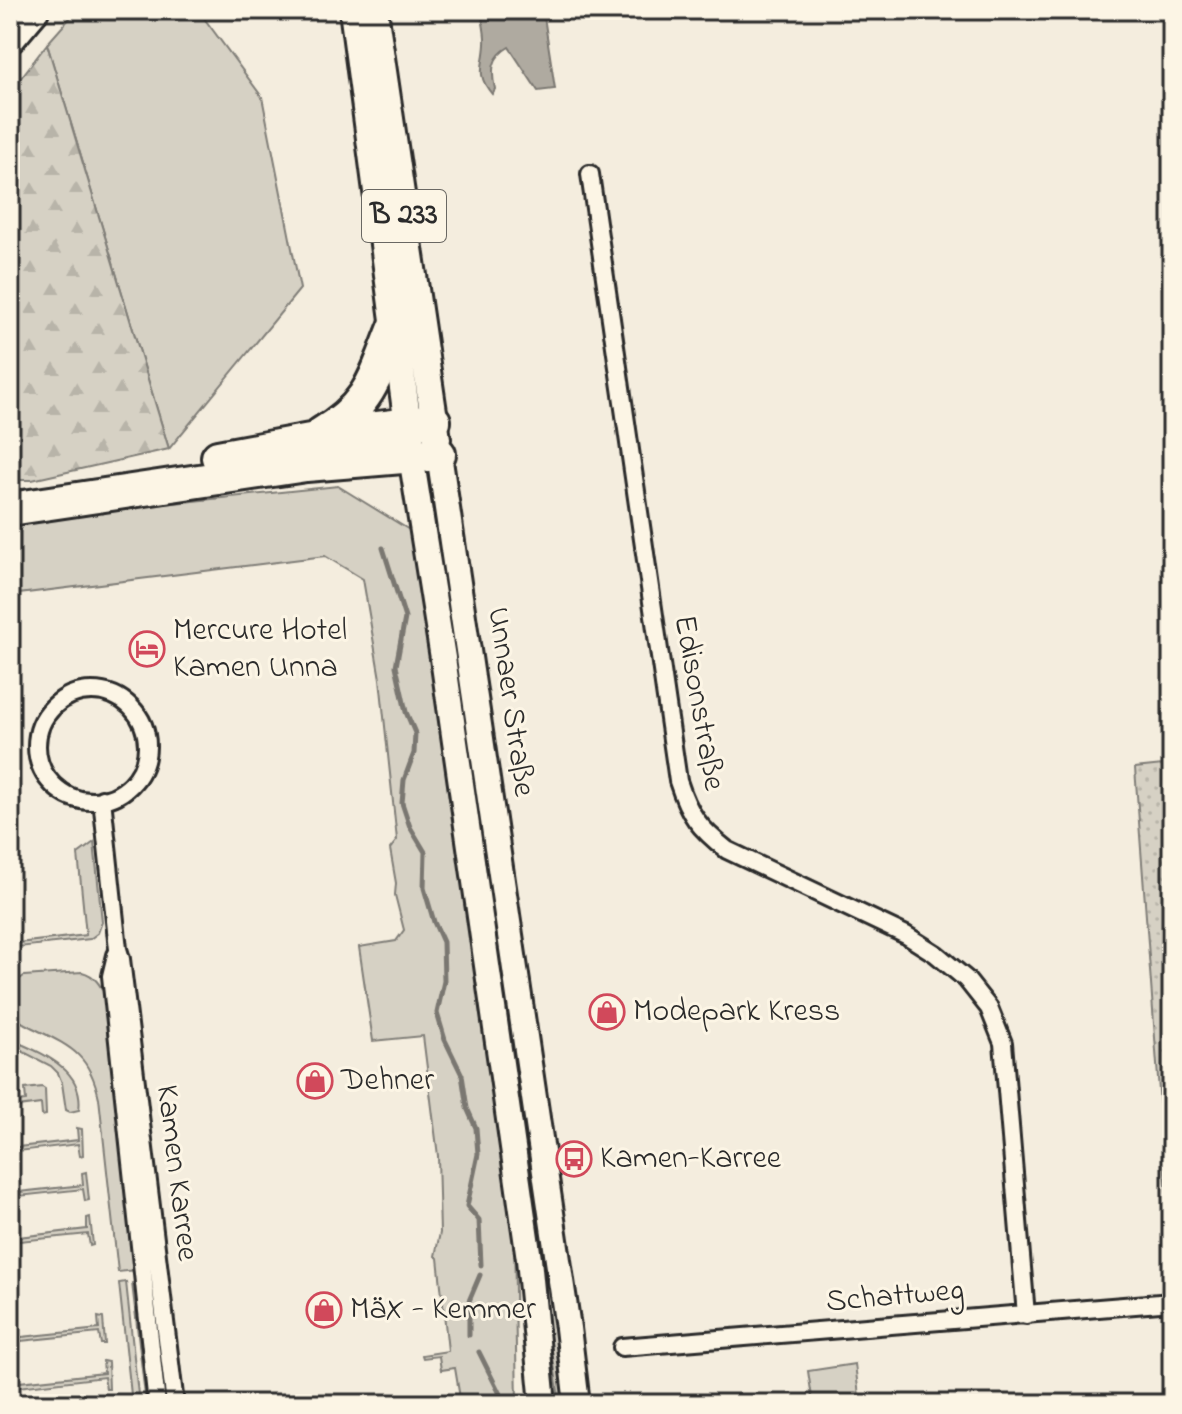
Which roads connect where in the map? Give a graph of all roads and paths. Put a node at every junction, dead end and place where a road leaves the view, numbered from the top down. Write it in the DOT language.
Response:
graph roads {
  1 [pos="32,10"];
  2 [pos="353,10"];
  3 [pos="374,10"];
  4 [pos="10,36"];
  5 [pos="590,174"];
  6 [pos="396,325"];
  7 [pos="421,423"];
  8 [pos="307,442"];
  9 [pos="425,455"];
  10 [pos="10,492"];
  11 [pos="10,509"];
  12 [pos="102,799"];
  13 [pos="118,949"];
  14 [pos="1172,1302"];
  15 [pos="1026,1315"];
  16 [pos="622,1347"];
  17 [pos="157,1404"];
  18 [pos="175,1404"];
  19 [pos="543,1404"];
  20 [pos="577,1404"];
  1 -- 4 [label="highway"];
  2 -- 6 [label="main road, Unnaer Straße / B 233"];
  3 -- 7 [label="main road, Unnaer Straße / B 233"];
  5 -- 15 [label="street, Edisonstraße"];
  6 -- 7 [label="main road, Unnaer Straße / B 233"];
  6 -- 8 [label="highway"];
  7 -- 8 [label="highway"];
  7 -- 9 [label="main road, Unnaer Straße / B 233"];
  8 -- 10 [label="highway"];
  9 -- 11 [label="highway"];
  9 -- 19 [label="main road, Unnaer Straße"];
  9 -- 20 [label="main road, Unnaer Straße"];
  12 -- 12 [label="street"];
  12 -- 13 [label="street, Kamen Karree"];
  13 -- 17 [label="street, Kamen Karree"];
  13 -- 18 [label="street, Kamen Karree"];
  14 -- 15 [label="street, Schattweg"];
  15 -- 16 [label="street, Schattweg"];
}
